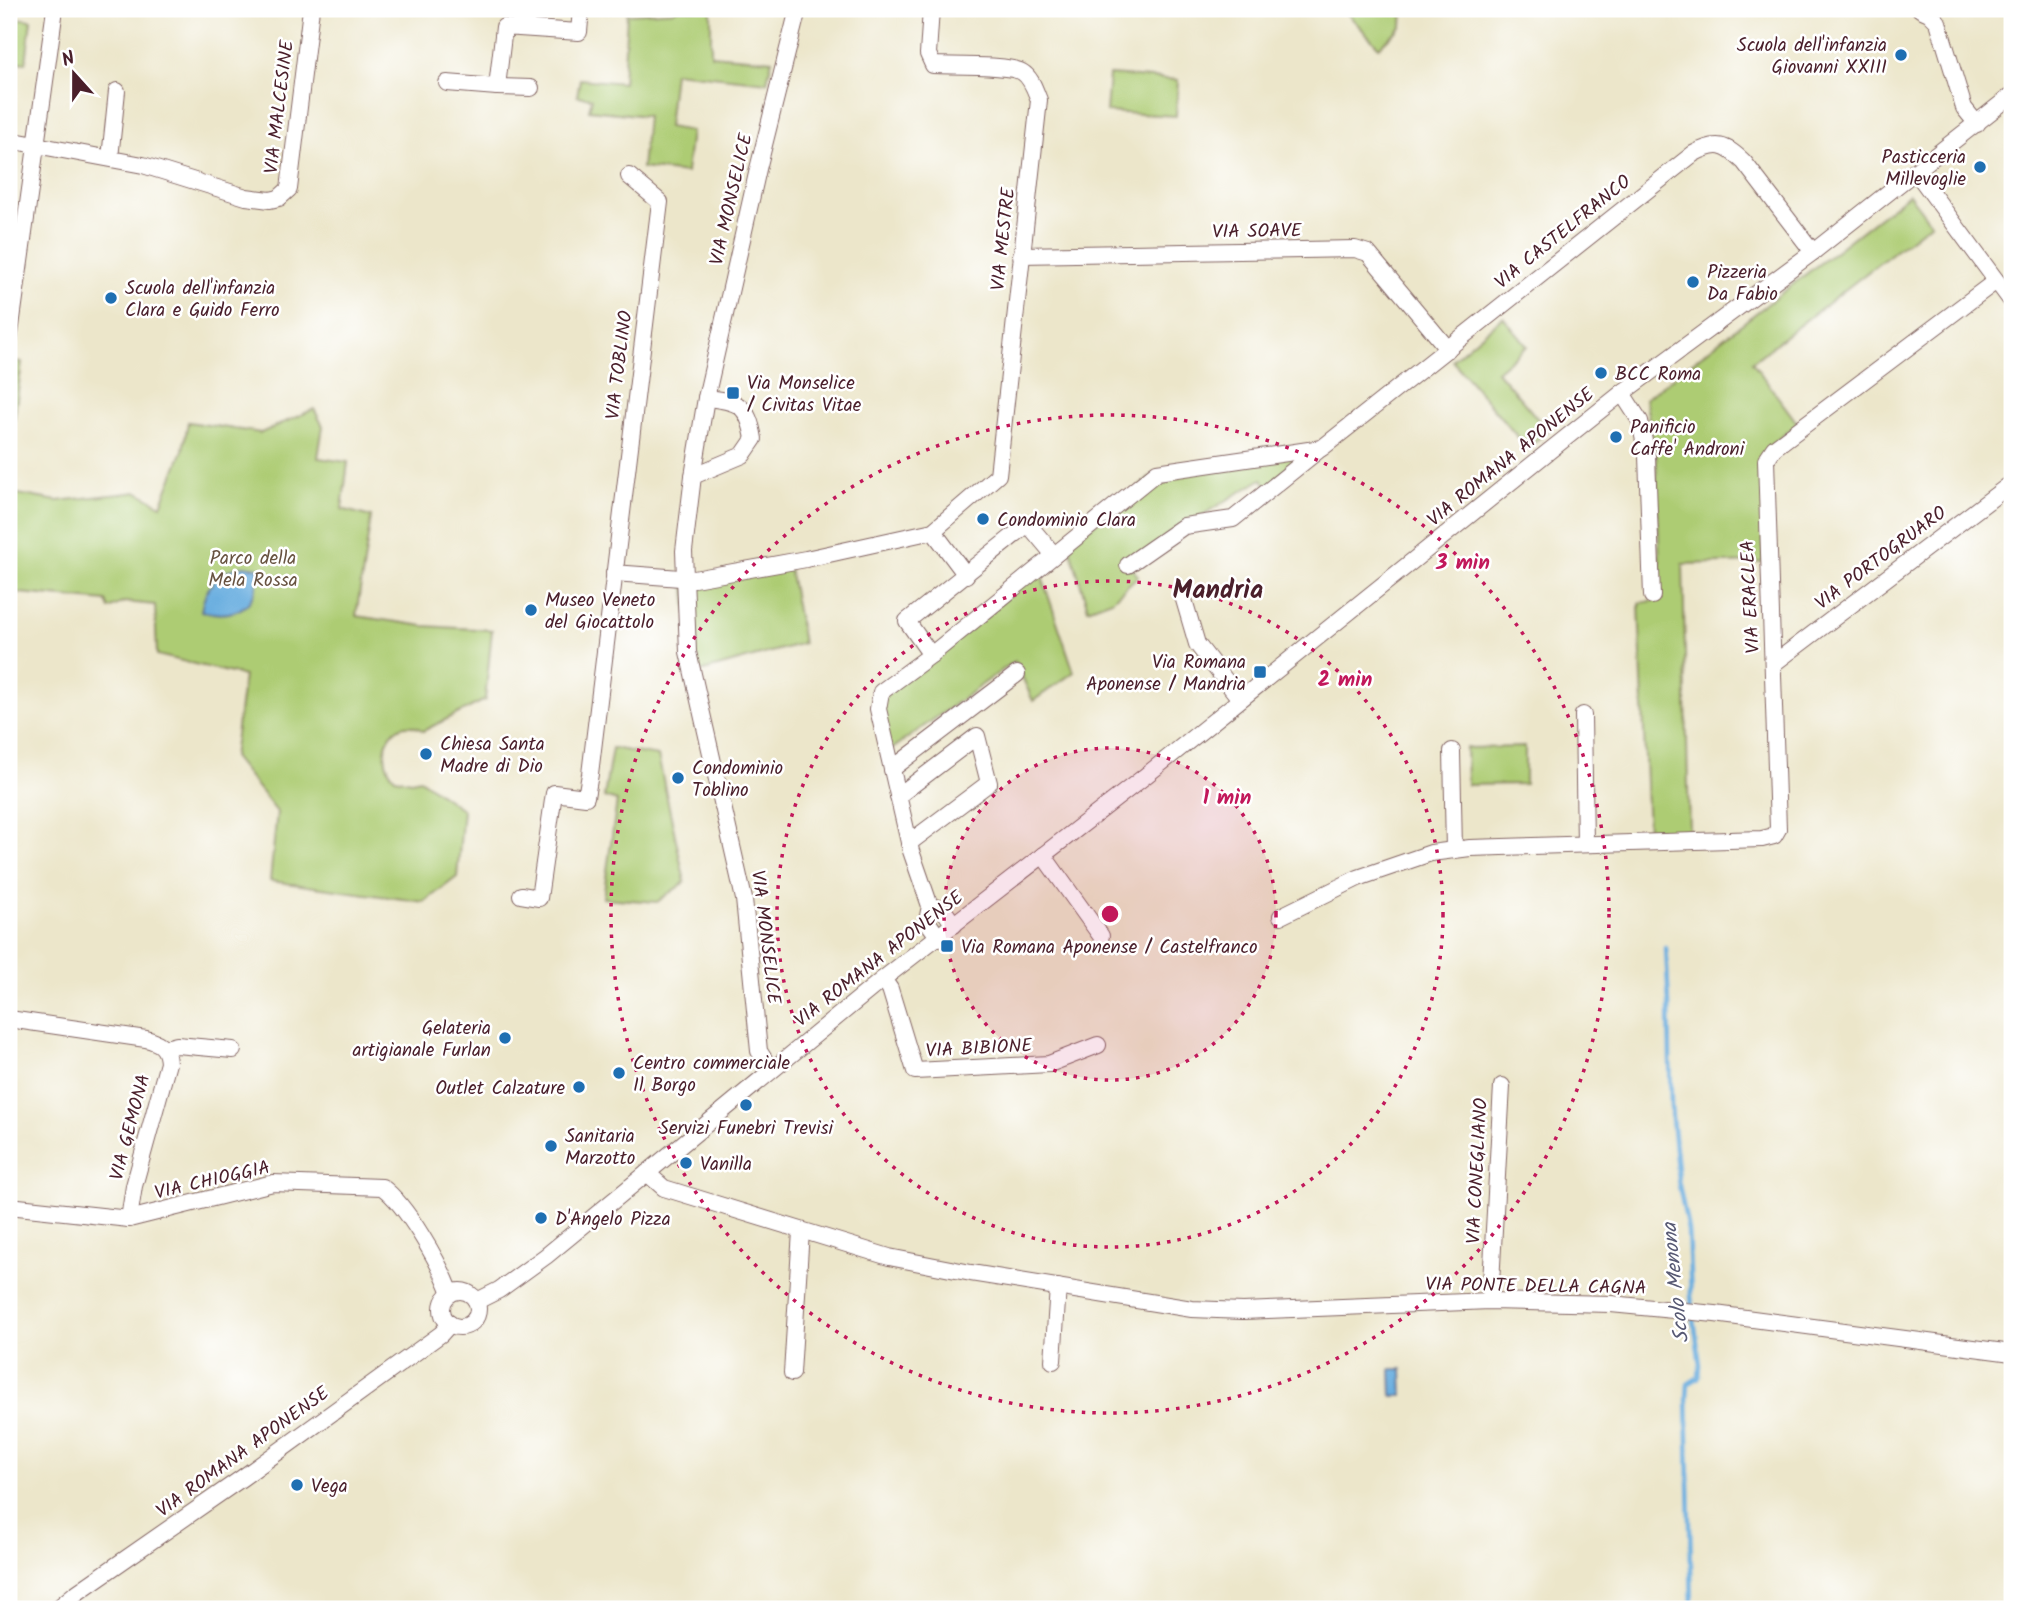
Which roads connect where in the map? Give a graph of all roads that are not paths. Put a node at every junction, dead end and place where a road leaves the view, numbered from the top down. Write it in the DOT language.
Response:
graph roads {
  1 [pos="55,9"];
  2 [pos="311,9"];
  3 [pos="581,9"];
  4 [pos="798,9"];
  5 [pos="931,9"];
  6 [pos="1920,9"];
  7 [pos="447,83"];
  8 [pos="497,88"];
  9 [pos="531,88"];
  10 [pos="117,91"];
  11 [pos="2012,95"];
  12 [pos="1977,124"];
  13 [pos="9,140"];
  14 [pos="37,145"];
  15 [pos="110,158"];
  16 [pos="1916,172"];
  17 [pos="629,176"];
  18 [pos="1813,252"];
  19 [pos="1021,255"];
  20 [pos="1996,281"];
  21 [pos="2012,302"];
  22 [pos="9,341"];
  23 [pos="1448,349"];
  24 [pos="1622,393"];
  25 [pos="706,398"];
  26 [pos="1322,448"];
  27 [pos="693,477"];
  28 [pos="2012,483"];
  29 [pos="933,531"];
  30 [pos="1054,555"];
  31 [pos="1128,565"];
  32 [pos="614,573"];
  33 [pos="966,575"];
  34 [pos="684,579"];
  35 [pos="1182,593"];
  36 [pos="1652,596"];
  37 [pos="932,655"];
  38 [pos="1773,664"];
  39 [pos="1017,674"];
  40 [pos="1240,699"];
  41 [pos="970,710"];
  42 [pos="1583,715"];
  43 [pos="977,736"];
  44 [pos="1452,751"];
  45 [pos="892,769"];
  46 [pos="898,796"];
  47 [pos="909,843"];
  48 [pos="1585,844"];
  49 [pos="1454,850"];
  50 [pos="1043,855"];
  51 [pos="521,895"];
  52 [pos="930,906"];
  53 [pos="1281,916"];
  54 [pos="954,925"];
  55 [pos="1101,936"];
  56 [pos="939,938"];
  57 [pos="884,979"];
  58 [pos="9,1019"];
  59 [pos="1098,1045"];
  60 [pos="164,1048"];
  61 [pos="233,1050"];
  62 [pos="771,1070"];
  63 [pos="1502,1086"];
  64 [pos="647,1173"];
  65 [pos="9,1206"];
  66 [pos="129,1219"];
  67 [pos="802,1231"];
  68 [pos="1058,1287"];
  69 [pos="451,1293"];
  70 [pos="477,1301"];
  71 [pos="1490,1301"];
  72 [pos="450,1324"];
  73 [pos="2012,1353"];
  74 [pos="1053,1361"];
  75 [pos="792,1373"];
  76 [pos="57,1609"];
  1 -- 14 [label="street"];
  2 -- 15 [label="street, VIA MALCESINE"];
  3 -- 8 [label="street"];
  4 -- 25 [label="street, VIA MONSELICE"];
  5 -- 19 [label="street, VIA MESTRE"];
  6 -- 12 [label="street"];
  7 -- 8 [label="street"];
  8 -- 9 [label="street"];
  10 -- 15 [label="street"];
  11 -- 12 [label="street, VIA ROMANA APONENSE"];
  12 -- 16 [label="street, VIA ROMANA APONENSE"];
  13 -- 14 [label="street, VIA MALCESINE"];
  14 -- 15 [label="street, VIA MALCESINE"];
  14 -- 22 [label="street"];
  16 -- 18 [label="street, VIA ROMANA APONENSE"];
  16 -- 20 [label="street"];
  17 -- 32 [label="street, VIA TOBLINO"];
  18 -- 23 [label="street, VIA CASTELFRANCO"];
  18 -- 24 [label="street, VIA ROMANA APONENSE"];
  19 -- 23 [label="street, VIA SOAVE"];
  19 -- 29 [label="street, VIA MESTRE"];
  20 -- 21 [label="street"];
  20 -- 38 [label="street, VIA ERACLEA"];
  23 -- 26 [label="street, VIA CASTELFRANCO"];
  24 -- 36 [label="street"];
  24 -- 40 [label="street, VIA ROMANA APONENSE"];
  25 -- 27 [label="street, VIA MONSELICE"];
  25 -- 27 [label="street"];
  26 -- 30 [label="street, VIA CASTELFRANCO"];
  26 -- 31 [label="street, VIA CASTELFRANCO"];
  27 -- 34 [label="street, VIA MONSELICE"];
  28 -- 38 [label="street, VIA PORTOGRUARO"];
  29 -- 33 [label="street"];
  29 -- 34 [label="street, VIA MESTRE"];
  30 -- 33 [label="street"];
  30 -- 37 [label="street, VIA CASTELFRANCO"];
  32 -- 34 [label="street"];
  32 -- 51 [label="street, VIA TOBLINO"];
  33 -- 37 [label="street"];
  34 -- 62 [label="street, VIA MONSELICE"];
  35 -- 40 [label="street"];
  37 -- 45 [label="street, VIA CASTELFRANCO"];
  38 -- 48 [label="street, VIA ERACLEA"];
  39 -- 41 [label="street"];
  40 -- 50 [label="street, VIA ROMANA APONENSE"];
  41 -- 43 [label="street"];
  41 -- 45 [label="street"];
  42 -- 48 [label="street"];
  43 -- 46 [label="street"];
  43 -- 47 [label="street"];
  44 -- 49 [label="street"];
  45 -- 46 [label="street, VIA CASTELFRANCO"];
  46 -- 47 [label="street, VIA CASTELFRANCO"];
  47 -- 52 [label="street, VIA CASTELFRANCO"];
  48 -- 49 [label="street, VIA ERACLEA"];
  49 -- 53 [label="street, VIA ERACLEA"];
  50 -- 54 [label="street, VIA ROMANA APONENSE"];
  50 -- 55 [label="street"];
  52 -- 54 [label="street"];
  52 -- 56 [label="street, VIA CASTELFRANCO"];
  54 -- 56 [label="street, VIA ROMANA APONENSE"];
  56 -- 57 [label="street, VIA ROMANA APONENSE"];
  57 -- 59 [label="street, VIA BIBIONE"];
  57 -- 62 [label="street, VIA ROMANA APONENSE"];
  58 -- 60 [label="street"];
  60 -- 61 [label="street"];
  60 -- 66 [label="street, VIA GEMONA"];
  62 -- 64 [label="street, VIA ROMANA APONENSE"];
  63 -- 71 [label="street, VIA CONEGLIANO"];
  64 -- 67 [label="street, VIA PONTE DELLA CAGNA"];
  64 -- 70 [label="street, VIA ROMANA APONENSE"];
  65 -- 66 [label="street, VIA CHIOGGIA"];
  66 -- 69 [label="street, VIA CHIOGGIA"];
  67 -- 68 [label="street, VIA PONTE DELLA CAGNA"];
  67 -- 75 [label="street"];
  68 -- 71 [label="street, VIA PONTE DELLA CAGNA"];
  68 -- 74 [label="street"];
  69 -- 70 [label="street"];
  69 -- 72 [label="street"];
  70 -- 72 [label="street, VIA ROMANA APONENSE"];
  71 -- 73 [label="street, VIA PONTE DELLA CAGNA"];
  72 -- 76 [label="street, VIA ROMANA APONENSE"];
}
